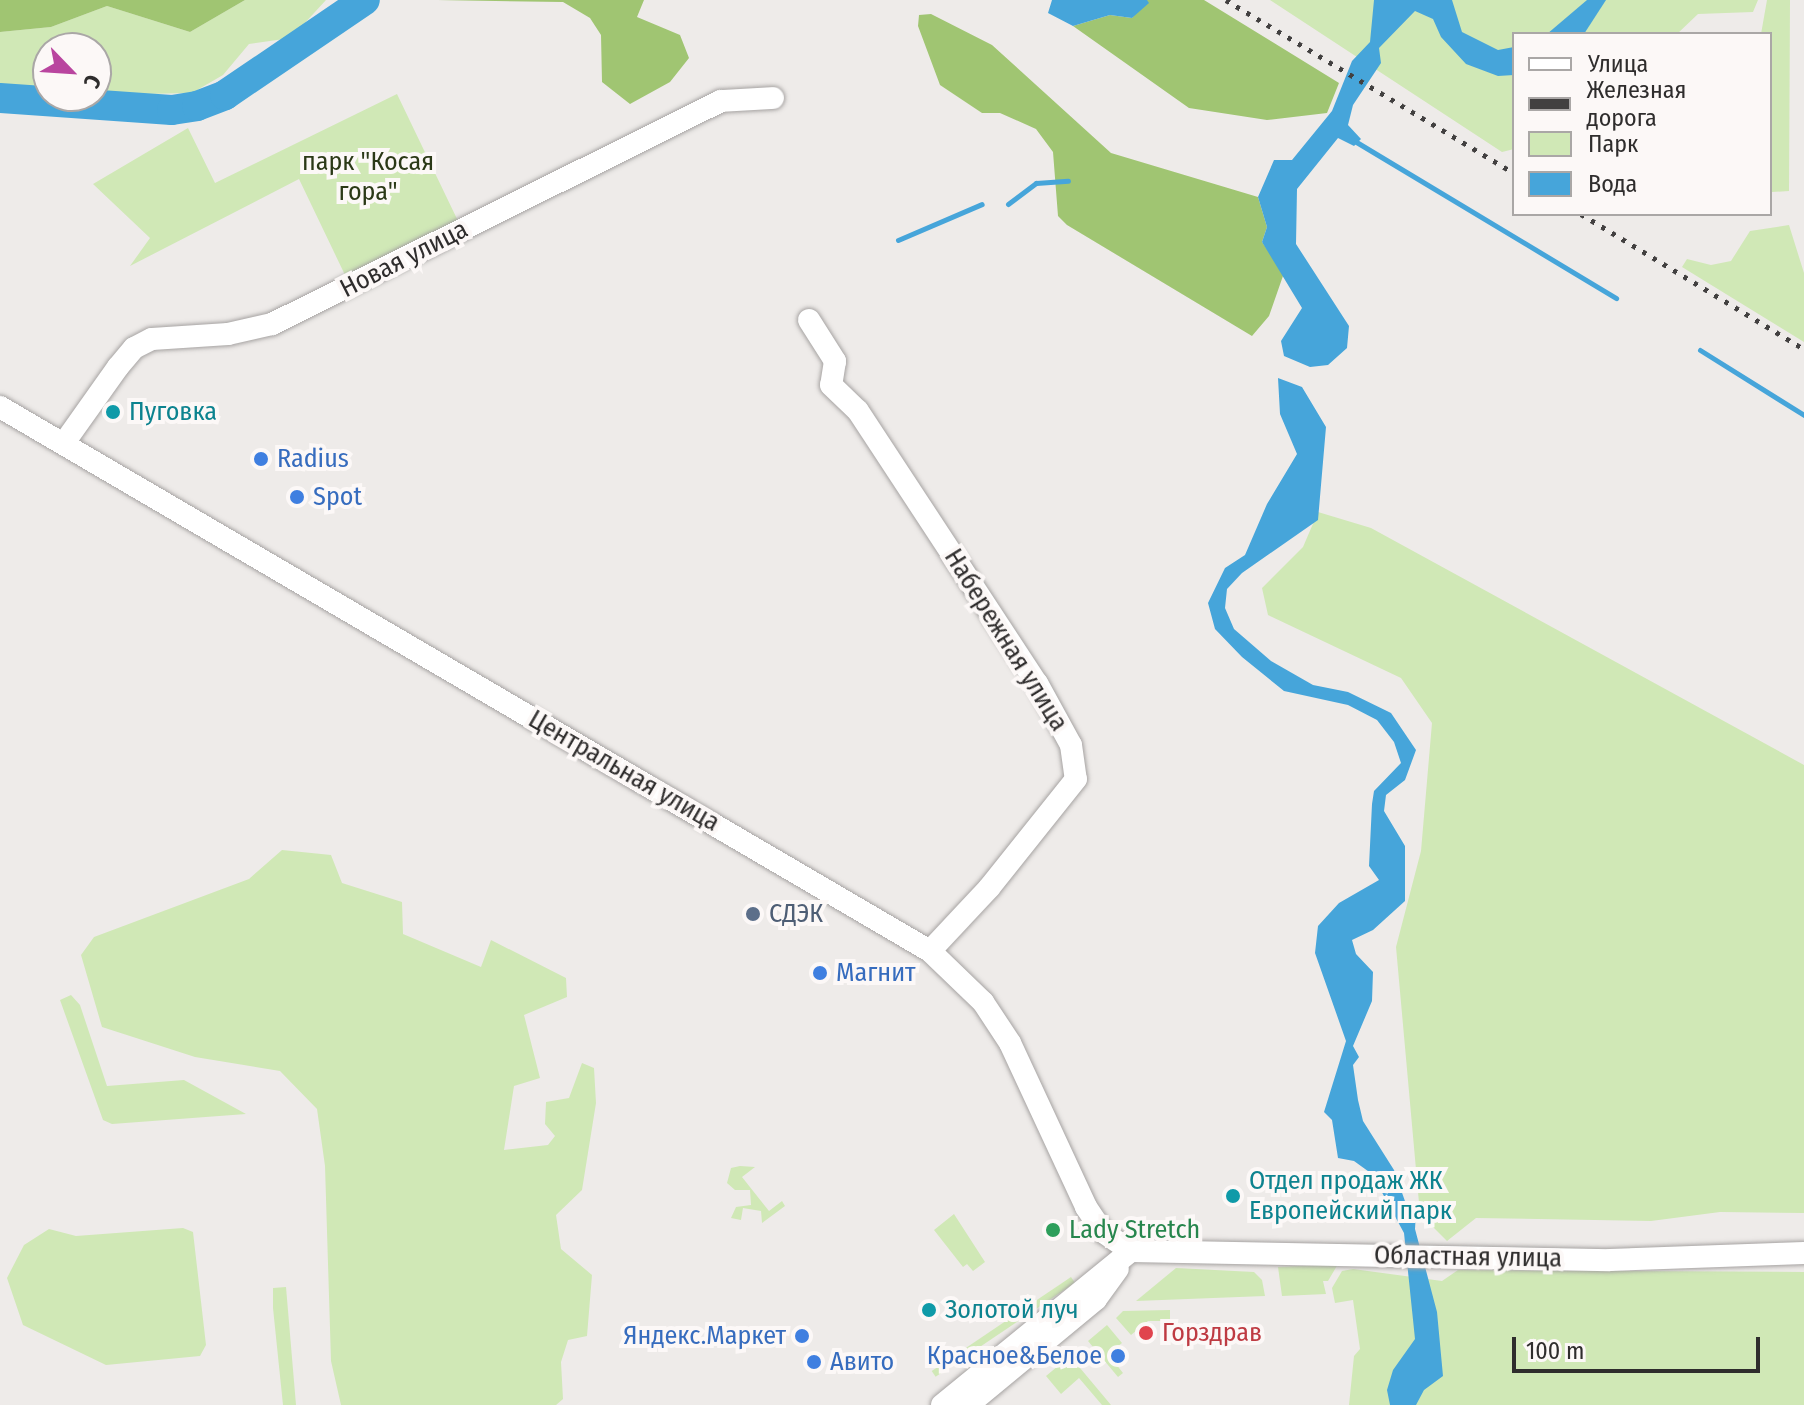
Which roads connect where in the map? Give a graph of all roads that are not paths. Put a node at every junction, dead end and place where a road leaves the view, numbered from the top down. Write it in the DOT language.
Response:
graph roads {
  1 [pos="773,98"];
  2 [pos="809,320"];
  3 [pos="0,407"];
  4 [pos="64,443"];
  5 [pos="930,951"];
  6 [pos="1103,1232"];
  7 [pos="1131,1251"];
  8 [pos="1804,1253"];
  9 [pos="1096,1277"];
  10 [pos="942,1405"];
  11 [pos="968,1405"];
  1 -- 4 [label="street, Новая улица"];
  2 -- 5 [label="street, Набережная улица"];
  3 -- 4 [label="street, Центральная улица"];
  4 -- 5 [label="street, Центральная улица"];
  5 -- 6 [label="street, Центральная улица"];
  6 -- 7 [label="street, Центральная улица"];
  6 -- 9 [label="street"];
  7 -- 8 [label="street, Областная улица"];
  7 -- 9 [label="street"];
  7 -- 11 [label="street"];
  9 -- 10 [label="street"];
}
